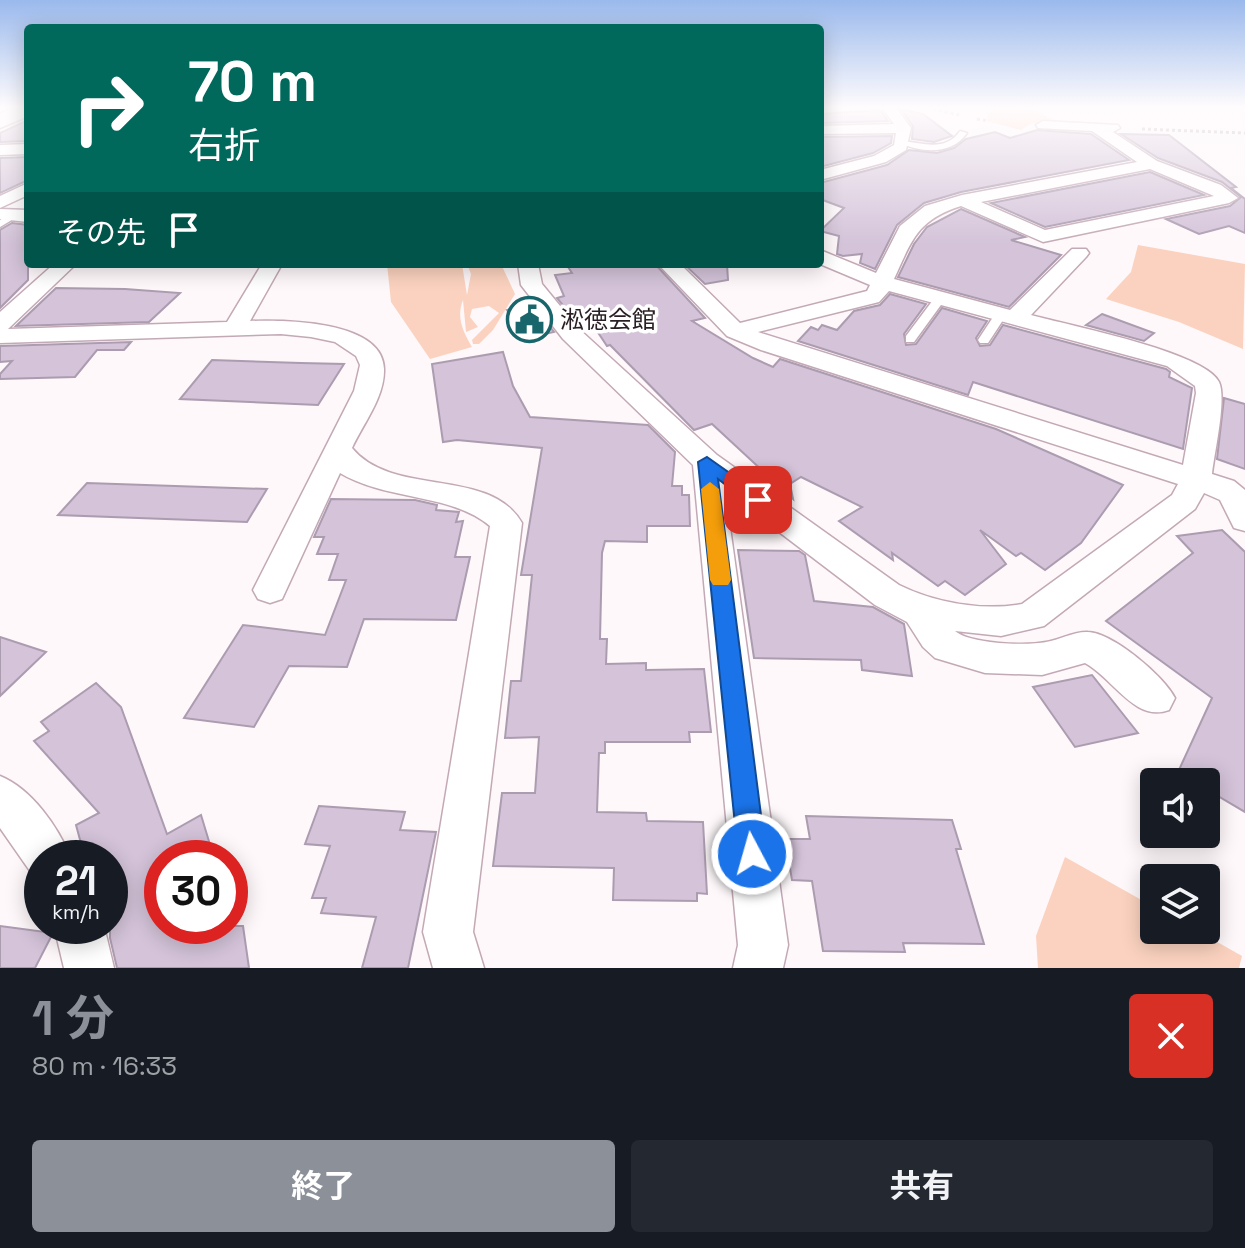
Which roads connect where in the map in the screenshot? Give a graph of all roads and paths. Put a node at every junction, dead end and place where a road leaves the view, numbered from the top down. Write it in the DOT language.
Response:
graph roads {
  1 [pos="890,154"];
  2 [pos="1138,154"];
  3 [pos="1151,164"];
  4 [pos="824,174"];
  5 [pos="24,190"];
  6 [pos="962,200"];
  7 [pos="0,203"];
  8 [pos="1079,253"];
  9 [pos="824,258"];
  10 [pos="62,268"];
  11 [pos="270,268"];
  12 [pos="529,268"];
  13 [pos="672,268"];
  14 [pos="881,282"];
  15 [pos="940,298"];
  16 [pos="1008,316"];
  17 [pos="0,324"];
  18 [pos="235,327"];
  19 [pos="735,331"];
  20 [pos="0,336"];
  21 [pos="910,339"];
  22 [pos="984,340"];
  23 [pos="337,449"];
  24 [pos="707,462"];
  25 [pos="1196,479"];
  26 [pos="1245,520"];
  27 [pos="270,590"];
  28 [pos="920,612"];
  29 [pos="1155,698"];
  30 [pos="0,797"];
  31 [pos="35,840"];
  32 [pos="83,944"];
  33 [pos="89,968"];
  34 [pos="459,968"];
  35 [pos="758,968"];
  1 -- 4 [label="street"];
  2 -- 3 [label="street"];
  3 -- 6 [label="street"];
  3 -- 6 [label="street"];
  5 -- 7 [label="street"];
  6 -- 14 [label="street"];
  8 -- 16 [label="street"];
  9 -- 14 [label="street"];
  10 -- 17 [label="street"];
  11 -- 18 [label="street"];
  12 -- 24 [label="street"];
  13 -- 19 [label="street"];
  14 -- 15 [label="street"];
  14 -- 19 [label="street"];
  15 -- 16 [label="street"];
  15 -- 21 [label="lane"];
  16 -- 22 [label="lane"];
  16 -- 25 [label="street"];
  18 -- 20 [label="street"];
  18 -- 23 [label="street"];
  19 -- 25 [label="street"];
  23 -- 27 [label="street"];
  23 -- 34 [label="street"];
  24 -- 28 [label="street"];
  24 -- 35 [label="street"];
  25 -- 26 [label="street"];
  25 -- 28 [label="street"];
  28 -- 29 [label="street"];
  30 -- 31 [label="street"];
  32 -- 33 [label="street"];
}
